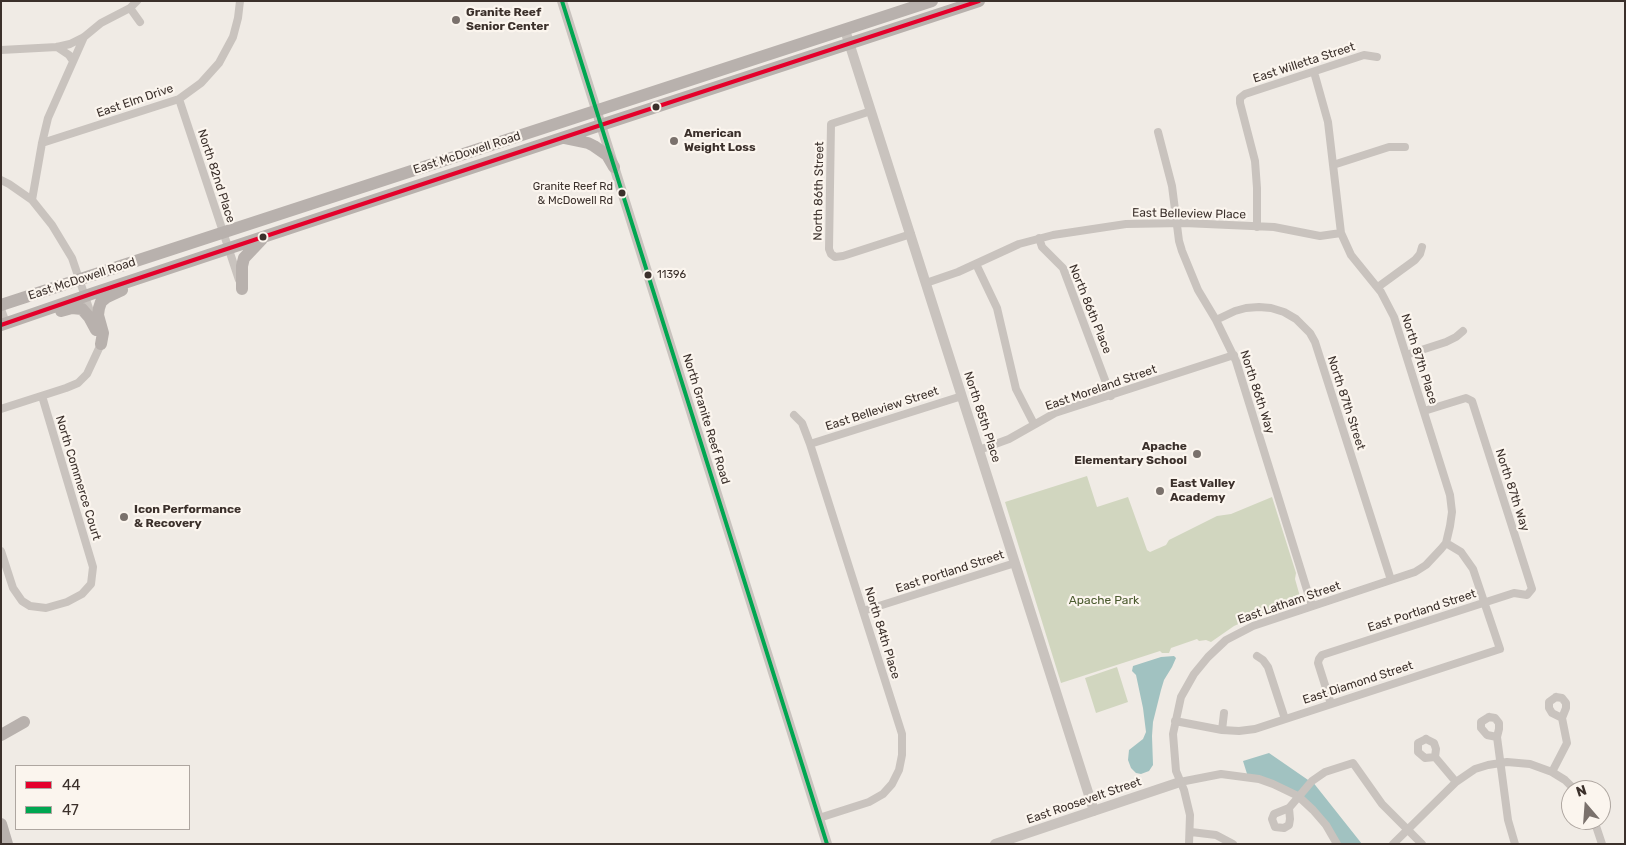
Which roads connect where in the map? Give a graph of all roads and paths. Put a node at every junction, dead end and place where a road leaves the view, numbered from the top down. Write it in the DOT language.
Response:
graph roads {
  1 [pos="137,1"];
  2 [pos="240,1"];
  3 [pos="562,1"];
  4 [pos="932,1"];
  5 [pos="979,1"];
  6 [pos="130,8"];
  7 [pos="140,22"];
  8 [pos="846,30"];
  9 [pos="84,37"];
  10 [pos="850,43"];
  11 [pos="57,47"];
  12 [pos="1,50"];
  13 [pos="1377,57"];
  14 [pos="758,58"];
  15 [pos="73,61"];
  16 [pos="763,72"];
  17 [pos="1314,72"];
  18 [pos="179,99"];
  19 [pos="597,111"];
  20 [pos="871,111"];
  21 [pos="601,125"];
  22 [pos="1158,132"];
  23 [pos="562,138"];
  24 [pos="42,143"];
  25 [pos="1405,147"];
  26 [pos="1333,165"];
  27 [pos="614,166"];
  28 [pos="417,169"];
  29 [pos="1,180"];
  30 [pos="422,184"];
  31 [pos="32,200"];
  32 [pos="1177,223"];
  33 [pos="1257,226"];
  34 [pos="223,233"];
  35 [pos="1341,233"];
  36 [pos="911,234"];
  37 [pos="264,236"];
  38 [pos="1039,238"];
  39 [pos="1422,246"];
  40 [pos="229,248"];
  41 [pos="976,264"];
  42 [pos="173,267"];
  43 [pos="80,280"];
  44 [pos="926,283"];
  45 [pos="1378,287"];
  46 [pos="242,289"];
  47 [pos="85,295"];
  48 [pos="1,305"];
  49 [pos="1,309"];
  50 [pos="30,315"];
  51 [pos="1216,320"];
  52 [pos="4,324"];
  53 [pos="96,330"];
  54 [pos="1463,331"];
  55 [pos="101,344"];
  56 [pos="1234,355"];
  57 [pos="1406,355"];
  58 [pos="42,396"];
  59 [pos="962,396"];
  60 [pos="1111,396"];
  61 [pos="1,409"];
  62 [pos="1424,411"];
  63 [pos="794,415"];
  64 [pos="1034,424"];
  65 [pos="810,444"];
  66 [pos="979,450"];
  67 [pos="1446,543"];
  68 [pos="1,551"];
  69 [pos="1015,563"];
  70 [pos="1391,580"];
  71 [pos="1532,589"];
  72 [pos="1485,602"];
  73 [pos="1312,606"];
  74 [pos="863,611"];
  75 [pos="1257,656"];
  76 [pos="1331,704"];
  77 [pos="1224,713"];
  78 [pos="1562,718"];
  79 [pos="1285,719"];
  80 [pos="1175,721"];
  81 [pos="1,725"];
  82 [pos="1222,730"];
  83 [pos="1,735"];
  84 [pos="1497,737"];
  85 [pos="1435,758"];
  86 [pos="1501,762"];
  87 [pos="1552,772"];
  88 [pos="1565,780"];
  89 [pos="1180,782"];
  90 [pos="1456,782"];
  91 [pos="1298,796"];
  92 [pos="1289,808"];
  93 [pos="1094,811"];
  94 [pos="819,818"];
  95 [pos="1,824"];
  96 [pos="1407,830"];
  97 [pos="1597,830"];
  98 [pos="1191,832"];
  99 [pos="7,844"];
  100 [pos="827,844"];
  101 [pos="995,844"];
  102 [pos="1189,844"];
  103 [pos="1233,844"];
  104 [pos="1338,844"];
  105 [pos="1393,844"];
  106 [pos="1422,844"];
  107 [pos="1515,844"];
  108 [pos="1602,844"];
  1 -- 6 [label="street"];
  2 -- 18 [label="street, East Elm Drive"];
  3 -- 19 [label="street, North Granite Reef Road"];
  4 -- 8 [label="main road, East McDowell Road"];
  5 -- 10 [label="main road, East McDowell Road"];
  6 -- 7 [label="street"];
  6 -- 9 [label="street"];
  8 -- 10 [label="street, North 85th Place"];
  8 -- 14 [label="main road, East McDowell Road"];
  9 -- 11 [label="street"];
  9 -- 15 [label="street"];
  10 -- 16 [label="main road, East McDowell Road"];
  10 -- 20 [label="street, North 85th Place"];
  11 -- 12 [label="street"];
  11 -- 15 [label="street"];
  13 -- 17 [label="street, East Willetta Street"];
  14 -- 16 [label="main road"];
  14 -- 19 [label="main road, East McDowell Road"];
  15 -- 24 [label="street"];
  16 -- 21 [label="main road, East McDowell Road"];
  17 -- 26 [label="street, North 87th Place"];
  17 -- 33 [label="street, East Willetta Street"];
  18 -- 24 [label="street, East Elm Drive"];
  18 -- 34 [label="street, North 82nd Place"];
  19 -- 21 [label="street, North Granite Reef Road"];
  19 -- 28 [label="main road, East McDowell Road"];
  20 -- 36 [label="street, North 85th Place"];
  20 -- 36 [label="street, North 86th Street"];
  21 -- 23 [label="main road, East McDowell Road"];
  21 -- 27 [label="street, North Granite Reef Road"];
  22 -- 32 [label="street, North 86th Way"];
  23 -- 27 [label="main road"];
  23 -- 30 [label="main road, East McDowell Road"];
  24 -- 31 [label="street"];
  25 -- 26 [label="street"];
  26 -- 35 [label="street, North 87th Place"];
  27 -- 94 [label="street, North Granite Reef Road"];
  28 -- 30 [label="main road"];
  28 -- 34 [label="main road, East McDowell Road"];
  29 -- 31 [label="street"];
  30 -- 37 [label="main road, East McDowell Road"];
  31 -- 43 [label="street"];
  32 -- 33 [label="street, East Belleview Place"];
  32 -- 38 [label="street, East Belleview Place"];
  32 -- 51 [label="street, North 86th Way"];
  33 -- 35 [label="street, East Belleview Place"];
  34 -- 40 [label="street, North 82nd Place"];
  34 -- 43 [label="main road, East McDowell Road"];
  35 -- 45 [label="street, North 87th Place"];
  36 -- 44 [label="street, North 85th Place"];
  37 -- 40 [label="main road, East McDowell Road"];
  37 -- 46 [label="main road"];
  38 -- 41 [label="street, East Belleview Place"];
  38 -- 60 [label="street, North 86th Place"];
  39 -- 45 [label="street"];
  40 -- 42 [label="main road, East McDowell Road"];
  40 -- 46 [label="street, North 82nd Place"];
  41 -- 44 [label="street, East Belleview Place"];
  41 -- 64 [label="street"];
  42 -- 47 [label="main road, East McDowell Road"];
  42 -- 55 [label="main road"];
  43 -- 47 [label="street"];
  43 -- 48 [label="main road, East McDowell Road"];
  44 -- 59 [label="street, North 85th Place"];
  45 -- 57 [label="street, North 87th Place"];
  47 -- 50 [label="main road, East McDowell Road"];
  47 -- 53 [label="street"];
  49 -- 52 [label="street"];
  50 -- 52 [label="main road, East McDowell Road"];
  50 -- 53 [label="main road"];
  51 -- 56 [label="street, North 86th Way"];
  51 -- 70 [label="street, North 87th Street"];
  53 -- 55 [label="street"];
  54 -- 57 [label="street"];
  55 -- 58 [label="street"];
  56 -- 60 [label="street, East Moreland Street"];
  56 -- 73 [label="street, North 86th Way"];
  57 -- 62 [label="street, North 87th Place"];
  58 -- 61 [label="street"];
  58 -- 68 [label="street, North Commerce Court"];
  59 -- 65 [label="street, East Belleview Street"];
  59 -- 66 [label="street, North 85th Place"];
  60 -- 64 [label="street, East Moreland Street"];
  62 -- 67 [label="street, North 87th Place"];
  62 -- 71 [label="street, North 87th Way"];
  63 -- 65 [label="street, North 84th Place"];
  64 -- 66 [label="street, East Moreland Street"];
  65 -- 74 [label="street, North 84th Place"];
  66 -- 69 [label="street, North 85th Place"];
  67 -- 70 [label="street, East Latham Street"];
  67 -- 72 [label="street"];
  69 -- 74 [label="street, East Portland Street"];
  69 -- 93 [label="street, North 85th Place"];
  70 -- 73 [label="street, East Latham Street"];
  71 -- 72 [label="street, East Portland Street"];
  72 -- 76 [label="street, East Portland Street"];
  72 -- 76 [label="street, East Diamond Street"];
  73 -- 80 [label="street, East Latham Street"];
  74 -- 94 [label="street, North 84th Place"];
  75 -- 79 [label="street"];
  76 -- 79 [label="street, East Diamond Street"];
  77 -- 82 [label="street"];
  78 -- 87 [label="street"];
  79 -- 82 [label="street, East Diamond Street"];
  80 -- 82 [label="street, East Diamond Street"];
  80 -- 89 [label="street, East Latham Street"];
  81 -- 83 [label="main road"];
  84 -- 86 [label="street"];
  85 -- 90 [label="street"];
  86 -- 87 [label="street"];
  86 -- 90 [label="street"];
  86 -- 107 [label="street"];
  87 -- 88 [label="street"];
  89 -- 91 [label="street"];
  89 -- 93 [label="street, East Roosevelt Street"];
  89 -- 98 [label="street, East Latham Street"];
  90 -- 96 [label="street"];
  91 -- 92 [label="street"];
  91 -- 96 [label="street"];
  91 -- 104 [label="street"];
  93 -- 101 [label="street, East Roosevelt Street"];
  94 -- 100 [label="street, North Granite Reef Road"];
  95 -- 99 [label="main road"];
  96 -- 105 [label="street"];
  96 -- 106 [label="street"];
  97 -- 108 [label="street"];
  98 -- 102 [label="street, East Latham Street"];
  98 -- 103 [label="street"];
}
